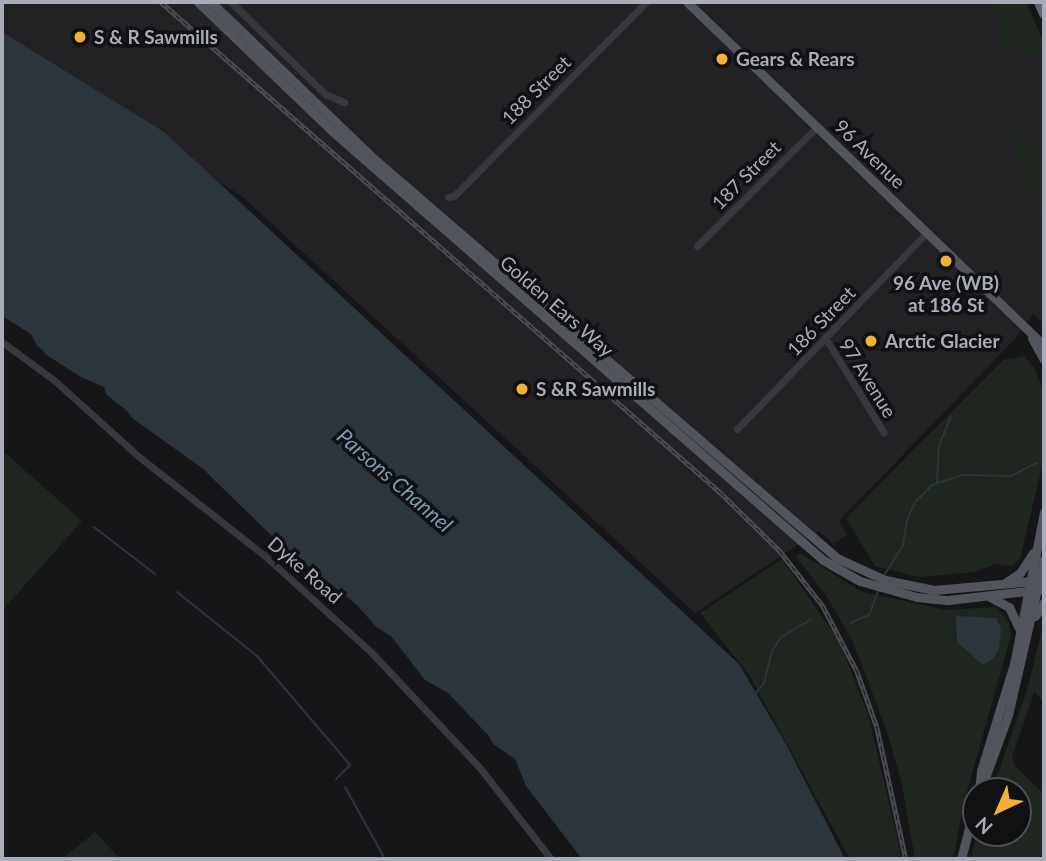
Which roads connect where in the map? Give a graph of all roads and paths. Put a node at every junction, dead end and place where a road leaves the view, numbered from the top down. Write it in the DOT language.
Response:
graph roads {
  1 [pos="198,2"];
  2 [pos="211,2"];
  3 [pos="231,2"];
  4 [pos="646,2"];
  5 [pos="687,2"];
  6 [pos="1039,2"];
  7 [pos="1044,13"];
  8 [pos="344,102"];
  9 [pos="817,127"];
  10 [pos="448,197"];
  11 [pos="926,233"];
  12 [pos="697,246"];
  13 [pos="1028,330"];
  14 [pos="826,339"];
  15 [pos="2,342"];
  16 [pos="1044,346"];
  17 [pos="1044,360"];
  18 [pos="737,429"];
  19 [pos="884,433"];
  20 [pos="1044,512"];
  21 [pos="1038,545"];
  22 [pos="1044,559"];
  23 [pos="1002,585"];
  24 [pos="1037,586"];
  25 [pos="918,593"];
  26 [pos="989,596"];
  27 [pos="1044,602"];
  28 [pos="1024,631"];
  29 [pos="980,777"];
  30 [pos="551,859"];
  1 -- 25 [label="main road, Golden Ears Way"];
  2 -- 25 [label="main road, Golden Ears Way"];
  3 -- 8 [label="street"];
  4 -- 10 [label="street, 188 Street"];
  5 -- 9 [label="main road, 96 Avenue"];
  6 -- 7 [label="highway"];
  9 -- 11 [label="main road, 96 Avenue"];
  9 -- 12 [label="street, 187 Street"];
  11 -- 13 [label="main road, 96 Avenue"];
  11 -- 14 [label="street, 186 Street"];
  13 -- 16 [label="main road, 96 Avenue"];
  13 -- 17 [label="main road, 96 Avenue"];
  14 -- 18 [label="street, 186 Street"];
  14 -- 19 [label="street, 97 Avenue"];
  15 -- 30 [label="street, Dyke Road"];
  20 -- 21 [label="main road"];
  21 -- 23 [label="main road"];
  21 -- 24 [label="main road"];
  22 -- 24 [label="main road"];
  23 -- 24 [label="main road, Golden Ears Way"];
  23 -- 25 [label="main road, Golden Ears Way"];
  24 -- 26 [label="main road, Golden Ears Way"];
  24 -- 28 [label="main road"];
  25 -- 26 [label="main road, Golden Ears Way"];
  26 -- 28 [label="main road"];
  27 -- 28 [label="main road"];
  28 -- 29 [label="main road"];
}
